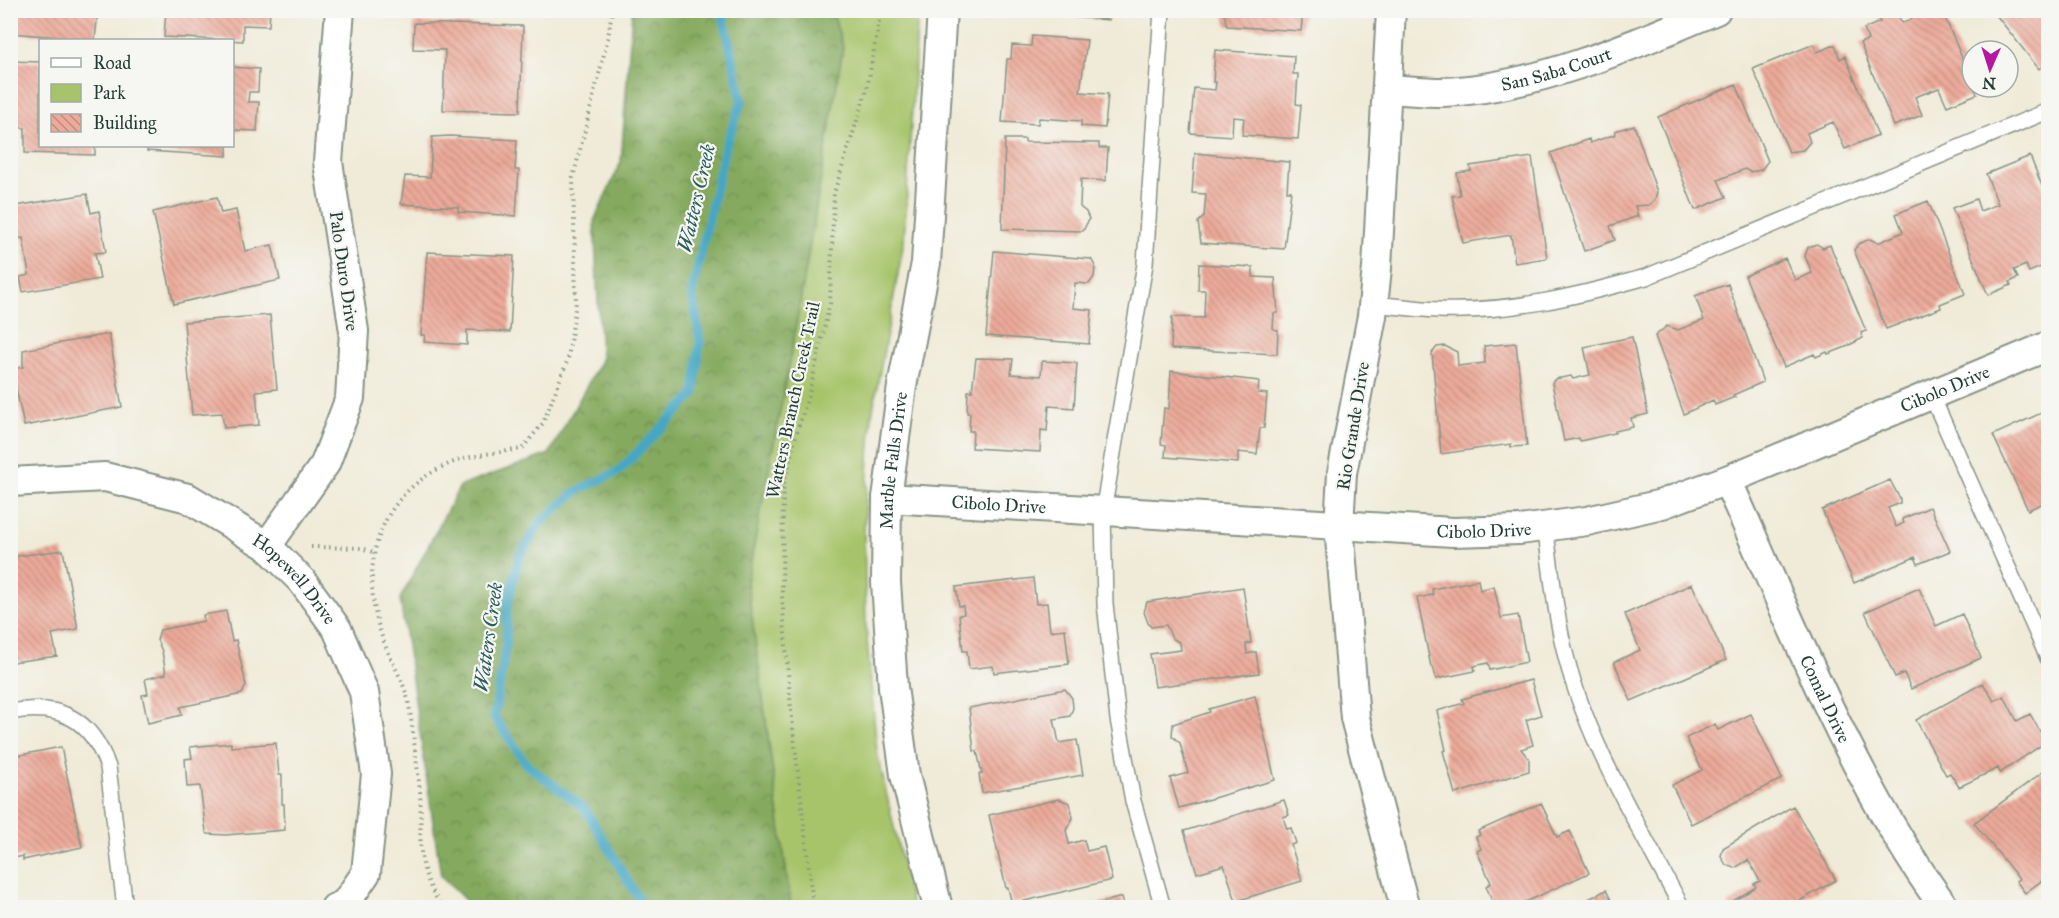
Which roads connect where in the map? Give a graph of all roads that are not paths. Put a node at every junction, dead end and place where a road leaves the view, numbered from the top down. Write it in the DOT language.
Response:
graph roads {
  1 [pos="340,10"];
  2 [pos="942,10"];
  3 [pos="1162,10"];
  4 [pos="1391,10"];
  5 [pos="1716,10"];
  6 [pos="1678,18"];
  7 [pos="1388,89"];
  8 [pos="2049,111"];
  9 [pos="1373,304"];
  10 [pos="2049,346"];
  11 [pos="1931,394"];
  12 [pos="1727,480"];
  13 [pos="10,482"];
  14 [pos="887,498"];
  15 [pos="1103,512"];
  16 [pos="1340,526"];
  17 [pos="1545,526"];
  18 [pos="267,546"];
  19 [pos="2049,658"];
  20 [pos="10,712"];
  21 [pos="125,908"];
  22 [pos="335,908"];
  23 [pos="938,908"];
  24 [pos="1163,908"];
  25 [pos="1405,908"];
  26 [pos="1682,908"];
  27 [pos="1945,908"];
  1 -- 18 [label="street, Palo Duro Drive"];
  2 -- 14 [label="street, Marble Falls Drive"];
  3 -- 15 [label="lane"];
  4 -- 7 [label="street, Rio Grande Drive"];
  5 -- 6 [label="street, San Saba Court"];
  6 -- 7 [label="street, San Saba Court"];
  7 -- 9 [label="street, Rio Grande Drive"];
  8 -- 9 [label="lane"];
  9 -- 16 [label="street, Rio Grande Drive"];
  10 -- 11 [label="street, Cibolo Drive"];
  11 -- 12 [label="street, Cibolo Drive"];
  11 -- 19 [label="lane"];
  12 -- 17 [label="street, Cibolo Drive"];
  12 -- 27 [label="street, Comal Drive"];
  13 -- 18 [label="street, Hopewell Drive"];
  14 -- 15 [label="street, Cibolo Drive"];
  14 -- 23 [label="street, Marble Falls Drive"];
  15 -- 16 [label="street, Cibolo Drive"];
  15 -- 24 [label="lane"];
  16 -- 17 [label="street, Cibolo Drive"];
  16 -- 25 [label="street, Rio Grande Drive"];
  17 -- 26 [label="lane"];
  18 -- 22 [label="street, Hopewell Drive"];
  20 -- 21 [label="lane"];
}
